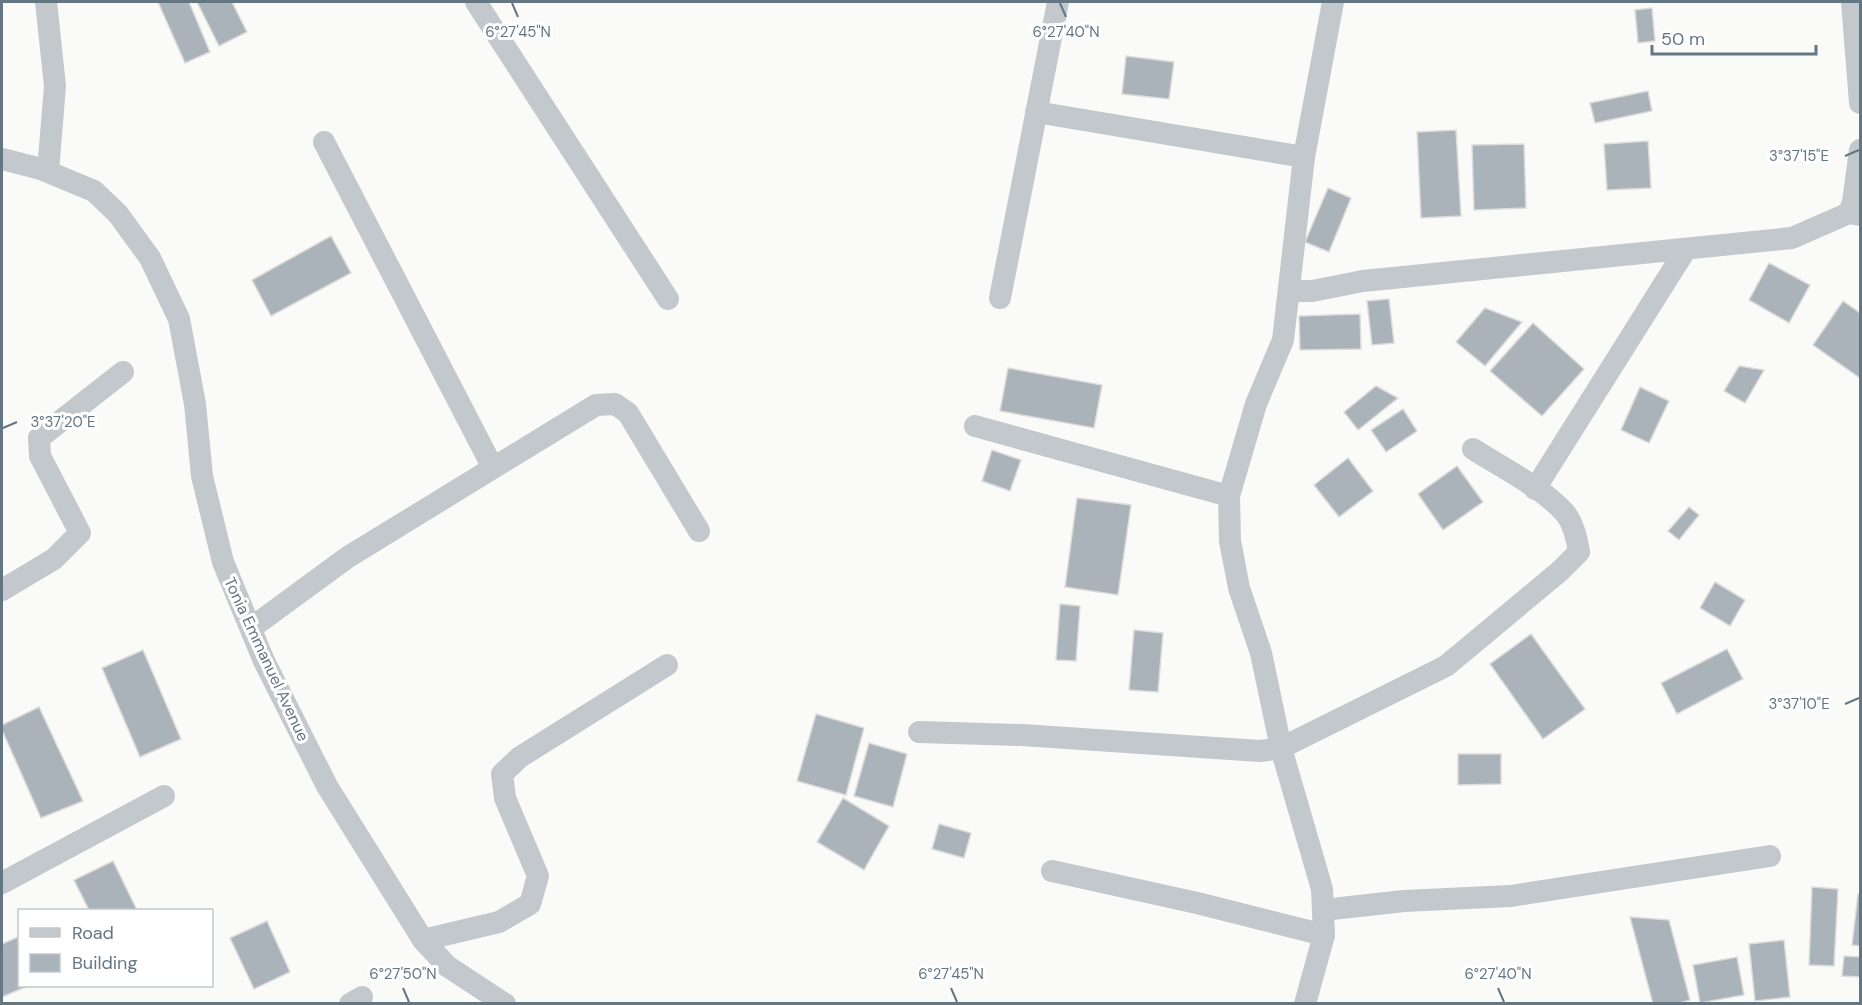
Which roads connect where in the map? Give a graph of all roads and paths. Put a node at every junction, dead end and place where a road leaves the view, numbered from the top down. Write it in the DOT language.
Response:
graph roads {
  1 [pos="46,2"];
  2 [pos="477,2"];
  3 [pos="1058,2"];
  4 [pos="1333,2"];
  5 [pos="1852,2"];
  6 [pos="1860,103"];
  7 [pos="1036,112"];
  8 [pos="324,142"];
  9 [pos="1860,150"];
  10 [pos="1304,157"];
  11 [pos="2,159"];
  12 [pos="48,171"];
  13 [pos="1855,214"];
  14 [pos="1686,249"];
  15 [pos="1289,291"];
  16 [pos="1000,298"];
  17 [pos="668,299"];
  18 [pos="123,372"];
  19 [pos="975,426"];
  20 [pos="1473,449"];
  21 [pos="493,468"];
  22 [pos="1535,489"];
  23 [pos="1229,496"];
  24 [pos="699,531"];
  25 [pos="2,590"];
  26 [pos="251,628"];
  27 [pos="667,665"];
  28 [pos="918,732"];
  29 [pos="1281,748"];
  30 [pos="164,796"];
  31 [pos="1770,855"];
  32 [pos="1052,871"];
  33 [pos="2,883"];
  34 [pos="1323,910"];
  35 [pos="1324,935"];
  36 [pos="423,940"];
  37 [pos="505,1004"];
  38 [pos="1305,1004"];
  1 -- 12 [label="street"];
  2 -- 17 [label="street"];
  3 -- 7 [label="street"];
  4 -- 10 [label="street"];
  5 -- 6 [label="street"];
  7 -- 10 [label="street"];
  7 -- 16 [label="street"];
  8 -- 21 [label="street"];
  9 -- 13 [label="street"];
  10 -- 15 [label="street"];
  11 -- 12 [label="street, Tonia Emmanuel Avenue"];
  12 -- 26 [label="street, Tonia Emmanuel Avenue"];
  13 -- 14 [label="street"];
  14 -- 15 [label="street"];
  14 -- 22 [label="street"];
  15 -- 23 [label="street"];
  18 -- 25 [label="street"];
  19 -- 23 [label="street"];
  20 -- 22 [label="street"];
  21 -- 24 [label="street"];
  21 -- 26 [label="street"];
  22 -- 29 [label="street"];
  23 -- 29 [label="street"];
  26 -- 36 [label="street, Tonia Emmanuel Avenue"];
  27 -- 36 [label="street"];
  28 -- 29 [label="street"];
  29 -- 34 [label="street"];
  30 -- 33 [label="street"];
  31 -- 34 [label="street"];
  32 -- 35 [label="street"];
  34 -- 35 [label="street"];
  35 -- 38 [label="street"];
  36 -- 37 [label="street, Tonia Emmanuel Avenue"];
}
